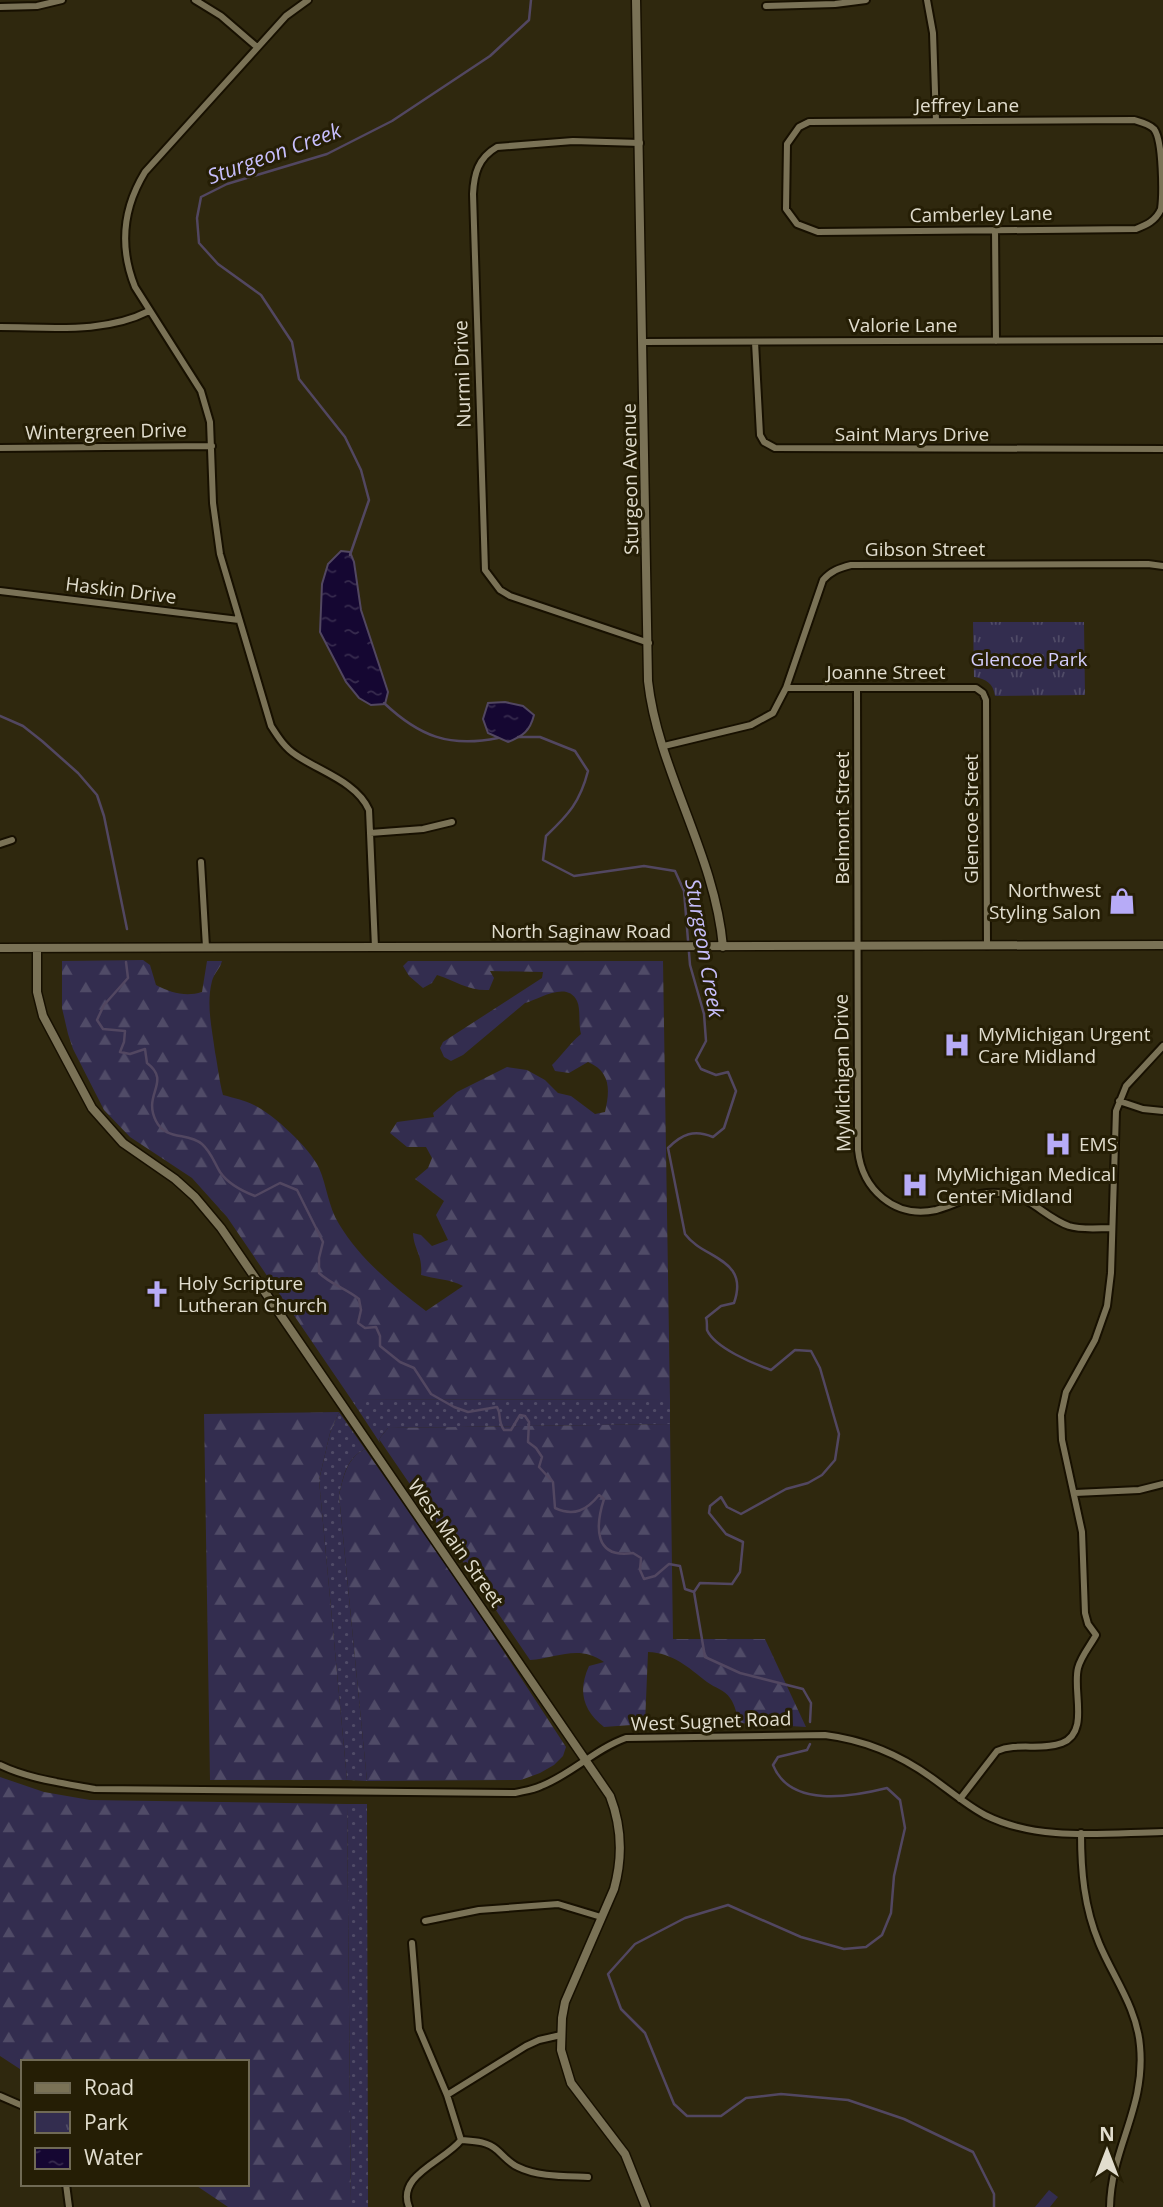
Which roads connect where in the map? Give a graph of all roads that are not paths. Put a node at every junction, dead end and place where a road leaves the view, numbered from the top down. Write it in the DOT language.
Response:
graph roads {
  1 [pos="62,0"];
  2 [pos="195,0"];
  3 [pos="308,0"];
  4 [pos="636,0"];
  5 [pos="866,0"];
  6 [pos="927,0"];
  7 [pos="766,6"];
  8 [pos="0,7"];
  9 [pos="257,47"];
  10 [pos="936,121"];
  11 [pos="640,143"];
  12 [pos="1163,175"];
  13 [pos="786,191"];
  14 [pos="995,230"];
  15 [pos="149,311"];
  16 [pos="0,327"];
  17 [pos="1163,340"];
  18 [pos="996,341"];
  19 [pos="643,342"];
  20 [pos="755,342"];
  21 [pos="212,446"];
  22 [pos="0,448"];
  23 [pos="1163,449"];
  24 [pos="1163,566"];
  25 [pos="0,591"];
  26 [pos="239,620"];
  27 [pos="649,643"];
  28 [pos="786,688"];
  29 [pos="857,689"];
  30 [pos="984,693"];
  31 [pos="664,746"];
  32 [pos="452,822"];
  33 [pos="370,833"];
  34 [pos="12,840"];
  35 [pos="0,844"];
  36 [pos="201,862"];
  37 [pos="1163,945"];
  38 [pos="857,946"];
  39 [pos="988,946"];
  40 [pos="206,947"];
  41 [pos="375,947"];
  42 [pos="723,947"];
  43 [pos="0,948"];
  44 [pos="37,948"];
  45 [pos="1163,1046"];
  46 [pos="1119,1101"];
  47 [pos="1163,1111"];
  48 [pos="1112,1228"];
  49 [pos="1163,1484"];
  50 [pos="1074,1493"];
  51 [pos="586,1759"];
  52 [pos="0,1765"];
  53 [pos="960,1799"];
  54 [pos="1163,1832"];
  55 [pos="1082,1833"];
  56 [pos="601,1917"];
  57 [pos="425,1921"];
  58 [pos="412,1943"];
  59 [pos="561,2035"];
  60 [pos="447,2095"];
  61 [pos="0,2096"];
  62 [pos="21,2105"];
  63 [pos="461,2140"];
  64 [pos="588,2177"];
  65 [pos="66,2186"];
  66 [pos="69,2207"];
  67 [pos="409,2207"];
  68 [pos="646,2207"];
  69 [pos="1110,2207"];
  1 -- 8 [label="street"];
  2 -- 9 [label="street"];
  3 -- 9 [label="street"];
  4 -- 11 [label="street, Sturgeon Avenue"];
  5 -- 7 [label="street"];
  6 -- 10 [label="street"];
  9 -- 15 [label="street"];
  10 -- 12 [label="street, Jeffrey Lane"];
  10 -- 13 [label="street, Jeffrey Lane"];
  11 -- 19 [label="street, Sturgeon Avenue"];
  11 -- 27 [label="street, Nurmi Drive"];
  12 -- 14 [label="street, Camberley Lane"];
  13 -- 14 [label="street, Camberley Lane"];
  14 -- 18 [label="street"];
  15 -- 16 [label="street"];
  15 -- 21 [label="street"];
  17 -- 18 [label="street, Valorie Lane"];
  18 -- 20 [label="street, Valorie Lane"];
  19 -- 20 [label="street, Valorie Lane"];
  19 -- 27 [label="street, Sturgeon Avenue"];
  20 -- 23 [label="street, Saint Marys Drive"];
  21 -- 22 [label="street, Wintergreen Drive"];
  21 -- 26 [label="street"];
  24 -- 28 [label="street, Gibson Street"];
  25 -- 26 [label="street, Haskin Drive"];
  26 -- 33 [label="street"];
  27 -- 31 [label="street, Sturgeon Avenue"];
  28 -- 29 [label="street, Joanne Street"];
  28 -- 31 [label="street, Gibson Street"];
  29 -- 30 [label="street, Joanne Street"];
  29 -- 38 [label="street, Belmont Street"];
  30 -- 39 [label="street, Glencoe Street"];
  31 -- 42 [label="street, Sturgeon Avenue"];
  32 -- 33 [label="street"];
  33 -- 41 [label="street"];
  34 -- 35 [label="street"];
  36 -- 40 [label="street"];
  37 -- 39 [label="street, North Saginaw Road"];
  38 -- 39 [label="street, North Saginaw Road"];
  38 -- 42 [label="street, North Saginaw Road"];
  38 -- 48 [label="street, MyMichigan Drive"];
  40 -- 41 [label="street, North Saginaw Road"];
  40 -- 44 [label="street, North Saginaw Road"];
  41 -- 42 [label="street, North Saginaw Road"];
  43 -- 44 [label="street, North Saginaw Road"];
  44 -- 51 [label="street, West Main Street"];
  45 -- 46 [label="street"];
  46 -- 47 [label="street"];
  46 -- 48 [label="street"];
  48 -- 50 [label="street"];
  49 -- 50 [label="street"];
  50 -- 53 [label="street"];
  51 -- 52 [label="street, West Sugnet Road"];
  51 -- 53 [label="street, West Sugnet Road"];
  51 -- 56 [label="street, West Main Street"];
  53 -- 55 [label="street, West Sugnet Road"];
  54 -- 55 [label="street, West Sugnet Road"];
  55 -- 69 [label="street"];
  56 -- 57 [label="street"];
  56 -- 59 [label="street, West Main Street"];
  58 -- 60 [label="street"];
  59 -- 60 [label="street"];
  59 -- 68 [label="street, West Main Street"];
  60 -- 63 [label="street"];
  61 -- 62 [label="street"];
  63 -- 64 [label="street"];
  63 -- 67 [label="street"];
  65 -- 66 [label="street"];
}
